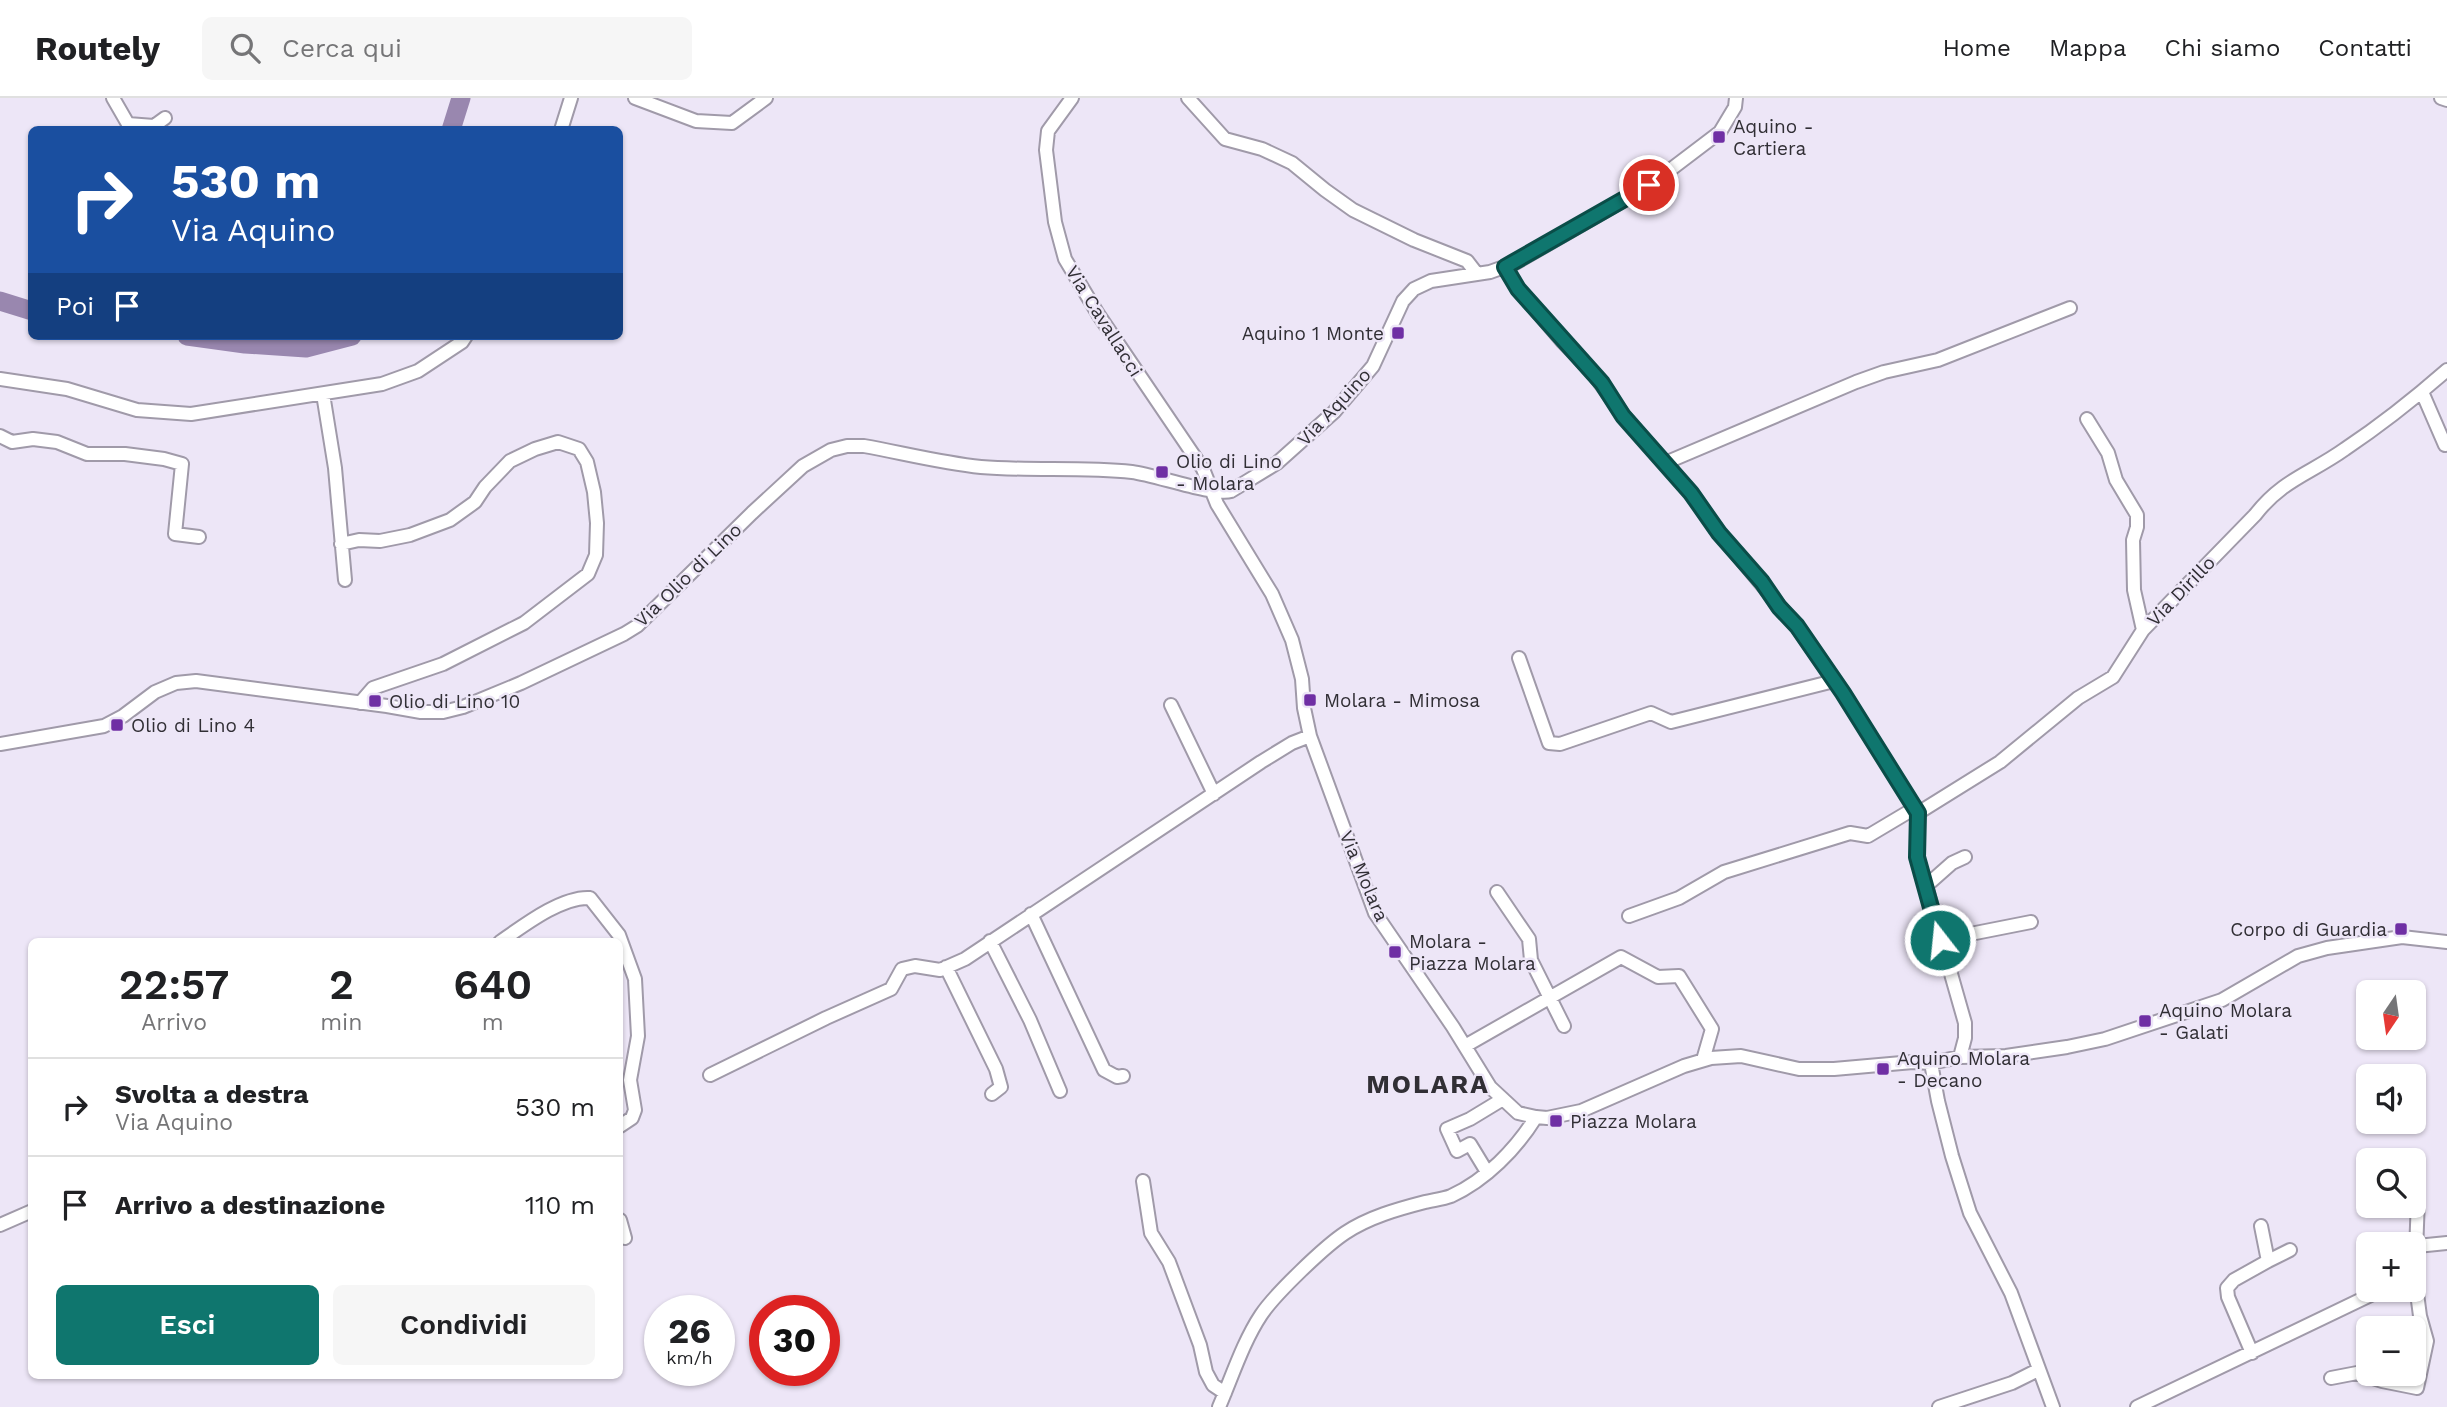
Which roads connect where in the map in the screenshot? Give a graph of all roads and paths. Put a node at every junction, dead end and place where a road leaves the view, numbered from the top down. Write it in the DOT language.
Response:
graph roads {
  1 [pos="113,98"];
  2 [pos="571,98"];
  3 [pos="635,98"];
  4 [pos="766,98"];
  5 [pos="1072,98"];
  6 [pos="1188,98"];
  7 [pos="1736,98"];
  8 [pos="2441,98"];
  9 [pos="2447,100"];
  10 [pos="165,118"];
  11 [pos="562,126"];
  12 [pos="1505,267"];
  13 [pos="1478,274"];
  14 [pos="2070,308"];
  15 [pos="463,340"];
  16 [pos="2447,370"];
  17 [pos="0,379"];
  18 [pos="2422,392"];
  19 [pos="323,394"];
  20 [pos="2087,419"];
  21 [pos="0,436"];
  22 [pos="2445,445"];
  23 [pos="1665,463"];
  24 [pos="1212,492"];
  25 [pos="199,537"];
  26 [pos="341,544"];
  27 [pos="345,580"];
  28 [pos="2143,630"];
  29 [pos="1519,658"];
  30 [pos="1834,681"];
  31 [pos="360,704"];
  32 [pos="1171,705"];
  33 [pos="1310,736"];
  34 [pos="0,744"];
  35 [pos="1214,794"];
  36 [pos="1916,810"];
  37 [pos="1965,857"];
  38 [pos="1926,886"];
  39 [pos="1497,892"];
  40 [pos="1031,914"];
  41 [pos="1629,916"];
  42 [pos="2031,922"];
  43 [pos="2447,936"];
  44 [pos="506,938"];
  45 [pos="620,938"];
  46 [pos="1940,940"];
  47 [pos="990,941"];
  48 [pos="2447,942"];
  49 [pos="623,946"];
  50 [pos="946,967"];
  51 [pos="1550,998"];
  52 [pos="1564,1026"];
  53 [pos="1465,1046"];
  54 [pos="1960,1056"];
  55 [pos="1703,1060"];
  56 [pos="1931,1063"];
  57 [pos="710,1075"];
  58 [pos="1123,1076"];
  59 [pos="1059,1091"];
  60 [pos="992,1094"];
  61 [pos="1503,1098"];
  62 [pos="1536,1117"];
  63 [pos="623,1124"];
  64 [pos="1487,1172"];
  65 [pos="1143,1181"];
  66 [pos="28,1213"];
  67 [pos="0,1225"];
  68 [pos="2261,1226"];
  69 [pos="623,1231"];
  70 [pos="625,1238"];
  71 [pos="2447,1243"];
  72 [pos="2426,1245"];
  73 [pos="2290,1250"];
  74 [pos="2267,1261"];
  75 [pos="2356,1302"];
  76 [pos="2418,1302"];
  77 [pos="2252,1353"];
  78 [pos="2038,1370"];
  79 [pos="2331,1378"];
  80 [pos="1225,1393"];
  81 [pos="2161,1402"];
  82 [pos="1219,1407"];
  83 [pos="1939,1407"];
  84 [pos="2053,1407"];
  85 [pos="2137,1407"];
  1 -- 10 [label="street"];
  2 -- 11 [label="street"];
  3 -- 4 [label="street"];
  5 -- 24 [label="street, Via Cavallacci"];
  6 -- 13 [label="street"];
  7 -- 12 [label="street, Via Aquino"];
  8 -- 9 [label="street"];
  12 -- 13 [label="street, Via Aquino"];
  12 -- 23 [label="street"];
  13 -- 24 [label="street, Via Aquino"];
  14 -- 23 [label="street"];
  15 -- 19 [label="street"];
  16 -- 18 [label="street, Via Dirillo"];
  17 -- 19 [label="street"];
  18 -- 22 [label="street"];
  18 -- 28 [label="street, Via Dirillo"];
  19 -- 26 [label="street"];
  20 -- 28 [label="street"];
  21 -- 25 [label="street"];
  23 -- 30 [label="street"];
  24 -- 31 [label="street, Via Olio di Lino"];
  24 -- 33 [label="street, Via Molara"];
  26 -- 27 [label="street"];
  26 -- 31 [label="street"];
  28 -- 36 [label="street, Via Dirillo"];
  29 -- 30 [label="street"];
  30 -- 36 [label="street"];
  31 -- 34 [label="street, Via Olio di Lino"];
  32 -- 35 [label="street"];
  33 -- 35 [label="street"];
  33 -- 53 [label="street, Via Molara"];
  35 -- 40 [label="street"];
  36 -- 38 [label="street"];
  36 -- 41 [label="street, Via Dirillo"];
  37 -- 38 [label="street"];
  38 -- 46 [label="street"];
  39 -- 51 [label="street"];
  40 -- 47 [label="street"];
  40 -- 58 [label="street"];
  42 -- 46 [label="street"];
  43 -- 48 [label="street"];
  44 -- 45 [label="street"];
  46 -- 54 [label="street"];
  47 -- 50 [label="street"];
  47 -- 59 [label="street"];
  48 -- 54 [label="street"];
  49 -- 63 [label="street"];
  50 -- 57 [label="street"];
  50 -- 60 [label="street"];
  51 -- 52 [label="street"];
  51 -- 53 [label="street"];
  51 -- 55 [label="street"];
  53 -- 61 [label="street, Via Molara"];
  54 -- 56 [label="street"];
  55 -- 56 [label="street"];
  55 -- 62 [label="street"];
  56 -- 78 [label="street"];
  61 -- 62 [label="street, Via Molara"];
  61 -- 64 [label="street"];
  62 -- 64 [label="street"];
  64 -- 80 [label="street"];
  65 -- 80 [label="street"];
  66 -- 67 [label="street"];
  68 -- 74 [label="street"];
  69 -- 70 [label="street"];
  71 -- 72 [label="street"];
  73 -- 74 [label="street"];
  74 -- 77 [label="street"];
  75 -- 77 [label="street"];
  76 -- 79 [label="street"];
  77 -- 81 [label="street"];
  78 -- 83 [label="street"];
  78 -- 84 [label="street"];
  80 -- 82 [label="street"];
  81 -- 85 [label="street"];
}
